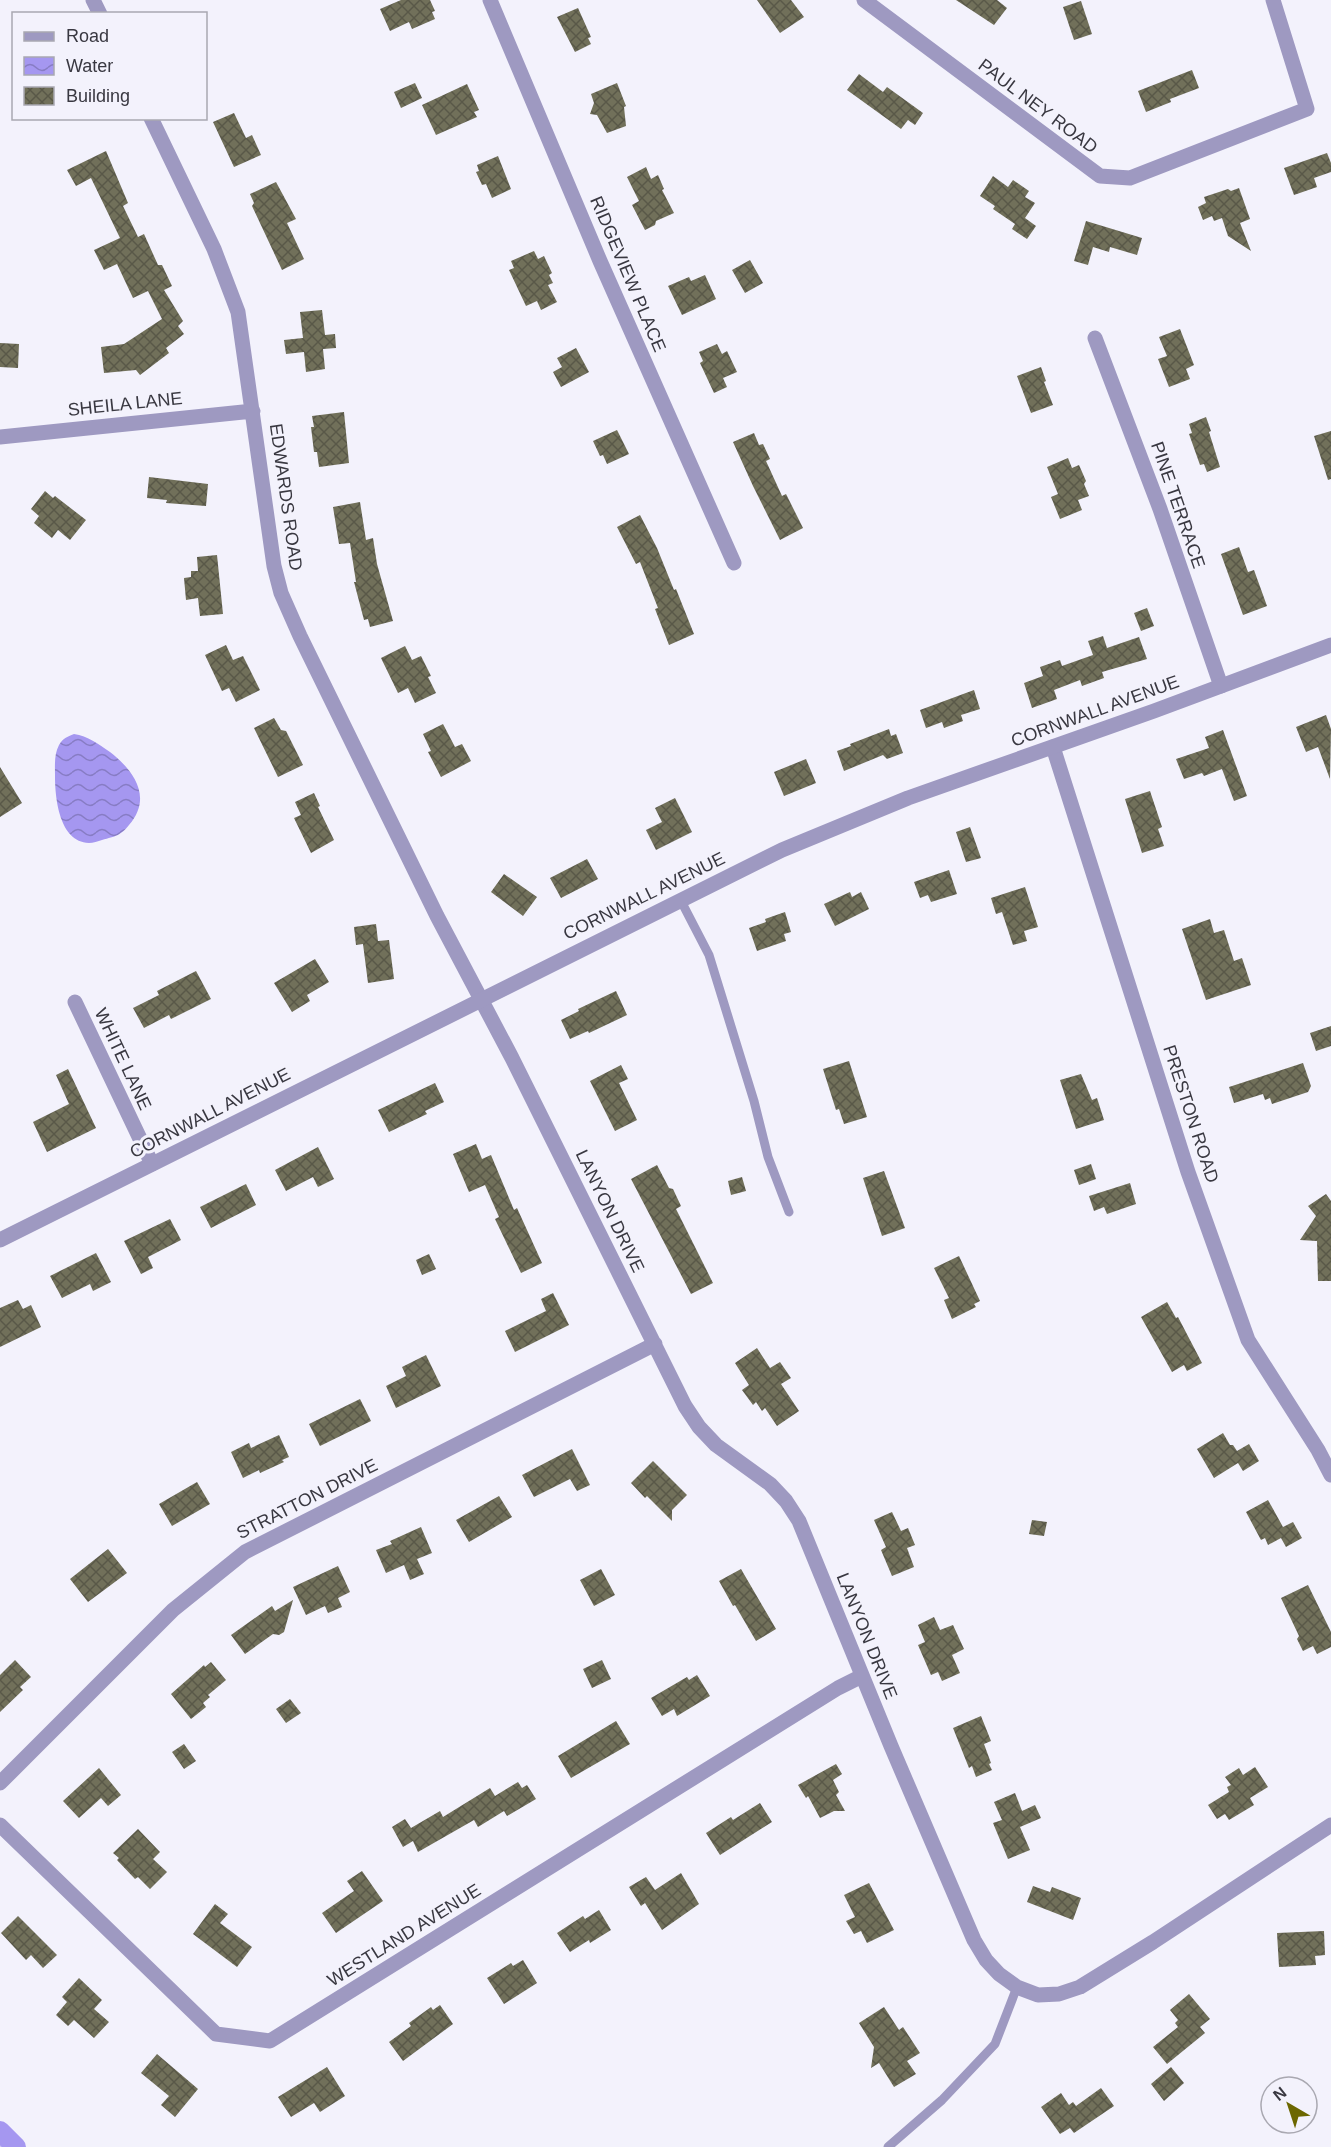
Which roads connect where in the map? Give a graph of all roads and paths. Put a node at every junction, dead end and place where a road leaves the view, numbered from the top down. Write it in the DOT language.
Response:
graph roads {
  1 [pos="490,0"];
  2 [pos="864,0"];
  3 [pos="1273,0"];
  4 [pos="151,120"];
  5 [pos="1095,338"];
  6 [pos="253,411"];
  7 [pos="0,437"];
  8 [pos="734,563"];
  9 [pos="1331,645"];
  10 [pos="1221,686"];
  11 [pos="1053,747"];
  12 [pos="680,899"];
  13 [pos="481,999"];
  14 [pos="75,1002"];
  15 [pos="152,1164"];
  16 [pos="789,1212"];
  17 [pos="0,1240"];
  18 [pos="655,1344"];
  19 [pos="1331,1475"];
  20 [pos="862,1676"];
  21 [pos="0,1783"];
  22 [pos="0,1825"];
  23 [pos="1331,1825"];
  24 [pos="1017,1987"];
  25 [pos="888,2147"];
  1 -- 8 [label="street, RIDGEVIEW PLACE"];
  2 -- 3 [label="street, PAUL NEY ROAD"];
  4 -- 6 [label="street, EDWARDS ROAD"];
  5 -- 10 [label="street, PINE TERRACE"];
  6 -- 7 [label="street, SHEILA LANE"];
  6 -- 13 [label="street, EDWARDS ROAD"];
  9 -- 10 [label="street, CORNWALL AVENUE"];
  10 -- 11 [label="street, CORNWALL AVENUE"];
  11 -- 12 [label="street, CORNWALL AVENUE"];
  11 -- 19 [label="street, PRESTON ROAD"];
  12 -- 13 [label="street, CORNWALL AVENUE"];
  12 -- 16 [label="lane"];
  13 -- 15 [label="street, CORNWALL AVENUE"];
  13 -- 18 [label="street, LANYON DRIVE"];
  14 -- 15 [label="street, WHITE LANE"];
  15 -- 17 [label="street, CORNWALL AVENUE"];
  18 -- 20 [label="street, LANYON DRIVE"];
  18 -- 21 [label="street, STRATTON DRIVE"];
  20 -- 22 [label="street, WESTLAND AVENUE"];
  20 -- 24 [label="street, LANYON DRIVE"];
  23 -- 24 [label="street, LANYON DRIVE"];
  24 -- 25 [label="lane"];
}
